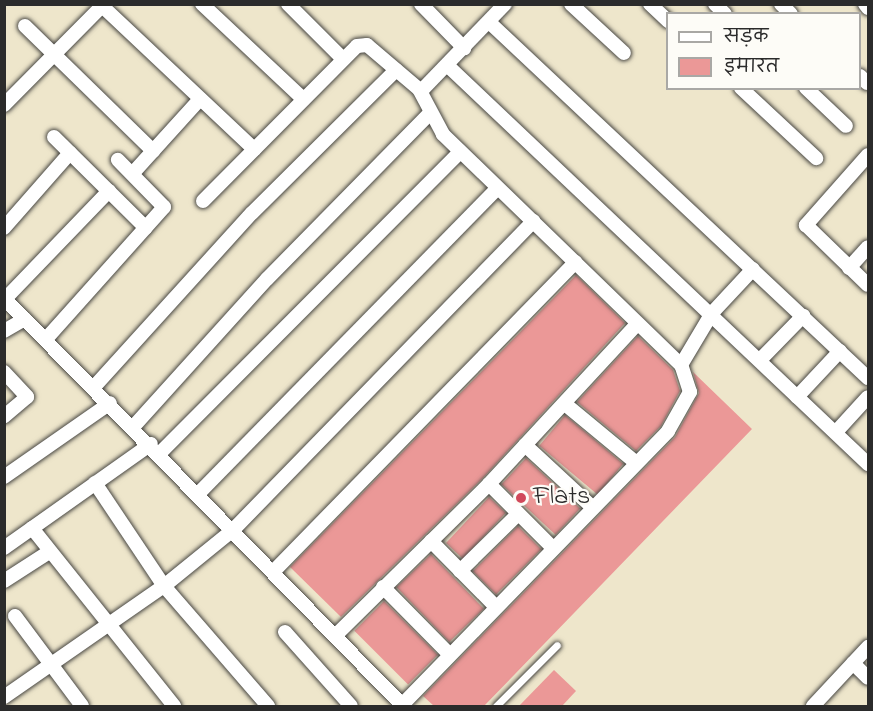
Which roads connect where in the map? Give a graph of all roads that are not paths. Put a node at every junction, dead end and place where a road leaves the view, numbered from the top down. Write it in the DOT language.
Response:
graph roads {
  1 [pos="202,4"];
  2 [pos="288,4"];
  3 [pos="421,4"];
  4 [pos="571,4"];
  5 [pos="650,4"];
  6 [pos="865,4"];
  7 [pos="102,5"];
  8 [pos="868,8"];
  9 [pos="495,11"];
  10 [pos="666,19"];
  11 [pos="25,26"];
  12 [pos="464,48"];
  13 [pos="624,53"];
  14 [pos="52,54"];
  15 [pos="342,58"];
  16 [pos="448,66"];
  17 [pos="396,70"];
  18 [pos="743,90"];
  19 [pos="808,90"];
  20 [pos="420,91"];
  21 [pos="200,99"];
  22 [pos="303,99"];
  23 [pos="4,105"];
  24 [pos="429,114"];
  25 [pos="846,126"];
  26 [pos="54,137"];
  27 [pos="254,149"];
  28 [pos="153,151"];
  29 [pos="460,152"];
  30 [pos="70,153"];
  31 [pos="868,155"];
  32 [pos="816,158"];
  33 [pos="118,160"];
  34 [pos="133,173"];
  35 [pos="497,189"];
  36 [pos="109,191"];
  37 [pos="203,201"];
  38 [pos="533,221"];
  39 [pos="4,228"];
  40 [pos="146,228"];
  41 [pos="868,247"];
  42 [pos="576,262"];
  43 [pos="849,268"];
  44 [pos="753,269"];
  45 [pos="868,285"];
  46 [pos="5,299"];
  47 [pos="712,313"];
  48 [pos="803,316"];
  49 [pos="25,319"];
  50 [pos="637,324"];
  51 [pos="4,331"];
  52 [pos="46,339"];
  53 [pos="840,351"];
  54 [pos="760,360"];
  55 [pos="681,365"];
  56 [pos="4,372"];
  57 [pos="868,378"];
  58 [pos="94,387"];
  59 [pos="868,396"];
  60 [pos="797,397"];
  61 [pos="110,403"];
  62 [pos="565,404"];
  63 [pos="4,416"];
  64 [pos="134,426"];
  65 [pos="836,432"];
  66 [pos="525,445"];
  67 [pos="155,448"];
  68 [pos="635,462"];
  69 [pos="868,464"];
  70 [pos="4,477"];
  71 [pos="95,483"];
  72 [pos="489,484"];
  73 [pos="198,494"];
  74 [pos="591,506"];
  75 [pos="518,514"];
  76 [pos="32,528"];
  77 [pos="234,530"];
  78 [pos="431,541"];
  79 [pos="4,548"];
  80 [pos="553,548"];
  81 [pos="49,552"];
  82 [pos="460,571"];
  83 [pos="273,572"];
  84 [pos="4,581"];
  85 [pos="164,586"];
  86 [pos="383,587"];
  87 [pos="496,607"];
  88 [pos="15,615"];
  89 [pos="106,627"];
  90 [pos="285,632"];
  91 [pos="335,636"];
  92 [pos="557,645"];
  93 [pos="868,647"];
  94 [pos="450,655"];
  95 [pos="49,663"];
  96 [pos="853,663"];
  97 [pos="868,678"];
  98 [pos="4,697"];
  99 [pos="819,704"];
  100 [pos="82,706"];
  101 [pos="174,706"];
  102 [pos="268,706"];
  103 [pos="351,706"];
  104 [pos="402,706"];
  105 [pos="496,706"];
  1 -- 22 [label="street"];
  2 -- 15 [label="street"];
  3 -- 12 [label="street"];
  4 -- 13 [label="street"];
  5 -- 10 [label="street"];
  6 -- 8 [label="street"];
  7 -- 14 [label="street"];
  7 -- 21 [label="street"];
  9 -- 12 [label="street"];
  9 -- 44 [label="street"];
  11 -- 14 [label="street"];
  12 -- 16 [label="street"];
  14 -- 23 [label="street"];
  14 -- 28 [label="street"];
  15 -- 17 [label="street"];
  15 -- 22 [label="street"];
  16 -- 20 [label="street"];
  16 -- 47 [label="street"];
  17 -- 20 [label="street"];
  17 -- 58 [label="street"];
  18 -- 32 [label="street"];
  19 -- 25 [label="street"];
  20 -- 24 [label="street"];
  21 -- 27 [label="street"];
  21 -- 28 [label="street"];
  22 -- 27 [label="street"];
  24 -- 29 [label="street"];
  24 -- 64 [label="street"];
  26 -- 30 [label="street"];
  27 -- 37 [label="street"];
  28 -- 34 [label="street"];
  29 -- 35 [label="street"];
  29 -- 67 [label="street"];
  30 -- 36 [label="street"];
  30 -- 39 [label="street"];
  31 -- 43 [label="street"];
  33 -- 34 [label="street"];
  34 -- 40 [label="street"];
  35 -- 38 [label="street"];
  35 -- 73 [label="street"];
  36 -- 40 [label="street"];
  36 -- 46 [label="street"];
  38 -- 42 [label="street"];
  38 -- 77 [label="street"];
  40 -- 52 [label="street"];
  41 -- 43 [label="street"];
  42 -- 50 [label="street"];
  42 -- 83 [label="street"];
  43 -- 45 [label="street"];
  44 -- 47 [label="street"];
  44 -- 48 [label="street"];
  46 -- 49 [label="street"];
  47 -- 54 [label="street"];
  47 -- 55 [label="street"];
  48 -- 53 [label="street"];
  48 -- 54 [label="street"];
  49 -- 51 [label="street"];
  49 -- 52 [label="street"];
  50 -- 55 [label="street"];
  50 -- 62 [label="street"];
  52 -- 58 [label="street"];
  53 -- 57 [label="street"];
  53 -- 60 [label="street"];
  54 -- 60 [label="street"];
  55 -- 68 [label="street"];
  56 -- 63 [label="street"];
  58 -- 61 [label="street"];
  59 -- 65 [label="street"];
  60 -- 65 [label="street"];
  61 -- 64 [label="street"];
  61 -- 70 [label="street"];
  62 -- 66 [label="street"];
  62 -- 68 [label="street"];
  64 -- 67 [label="street"];
  65 -- 69 [label="street"];
  66 -- 72 [label="street"];
  66 -- 74 [label="street"];
  67 -- 71 [label="street"];
  67 -- 73 [label="street"];
  68 -- 74 [label="street"];
  71 -- 76 [label="street"];
  71 -- 85 [label="street"];
  72 -- 75 [label="street"];
  72 -- 78 [label="street"];
  73 -- 77 [label="street"];
  74 -- 80 [label="street"];
  75 -- 80 [label="street"];
  75 -- 82 [label="street"];
  76 -- 79 [label="street"];
  76 -- 81 [label="street"];
  77 -- 83 [label="street"];
  77 -- 85 [label="street"];
  78 -- 82 [label="street"];
  78 -- 86 [label="street"];
  80 -- 87 [label="street"];
  81 -- 84 [label="street"];
  81 -- 89 [label="street"];
  82 -- 87 [label="street"];
  83 -- 91 [label="street"];
  85 -- 89 [label="street"];
  85 -- 102 [label="street"];
  86 -- 91 [label="street"];
  86 -- 94 [label="street"];
  87 -- 94 [label="street"];
  88 -- 95 [label="street"];
  89 -- 95 [label="street"];
  89 -- 101 [label="street"];
  90 -- 103 [label="street"];
  91 -- 104 [label="street"];
  92 -- 105 [label="lane"];
  93 -- 96 [label="street"];
  94 -- 104 [label="street"];
  95 -- 98 [label="street"];
  95 -- 100 [label="street"];
  96 -- 97 [label="street"];
  96 -- 99 [label="street"];
}
